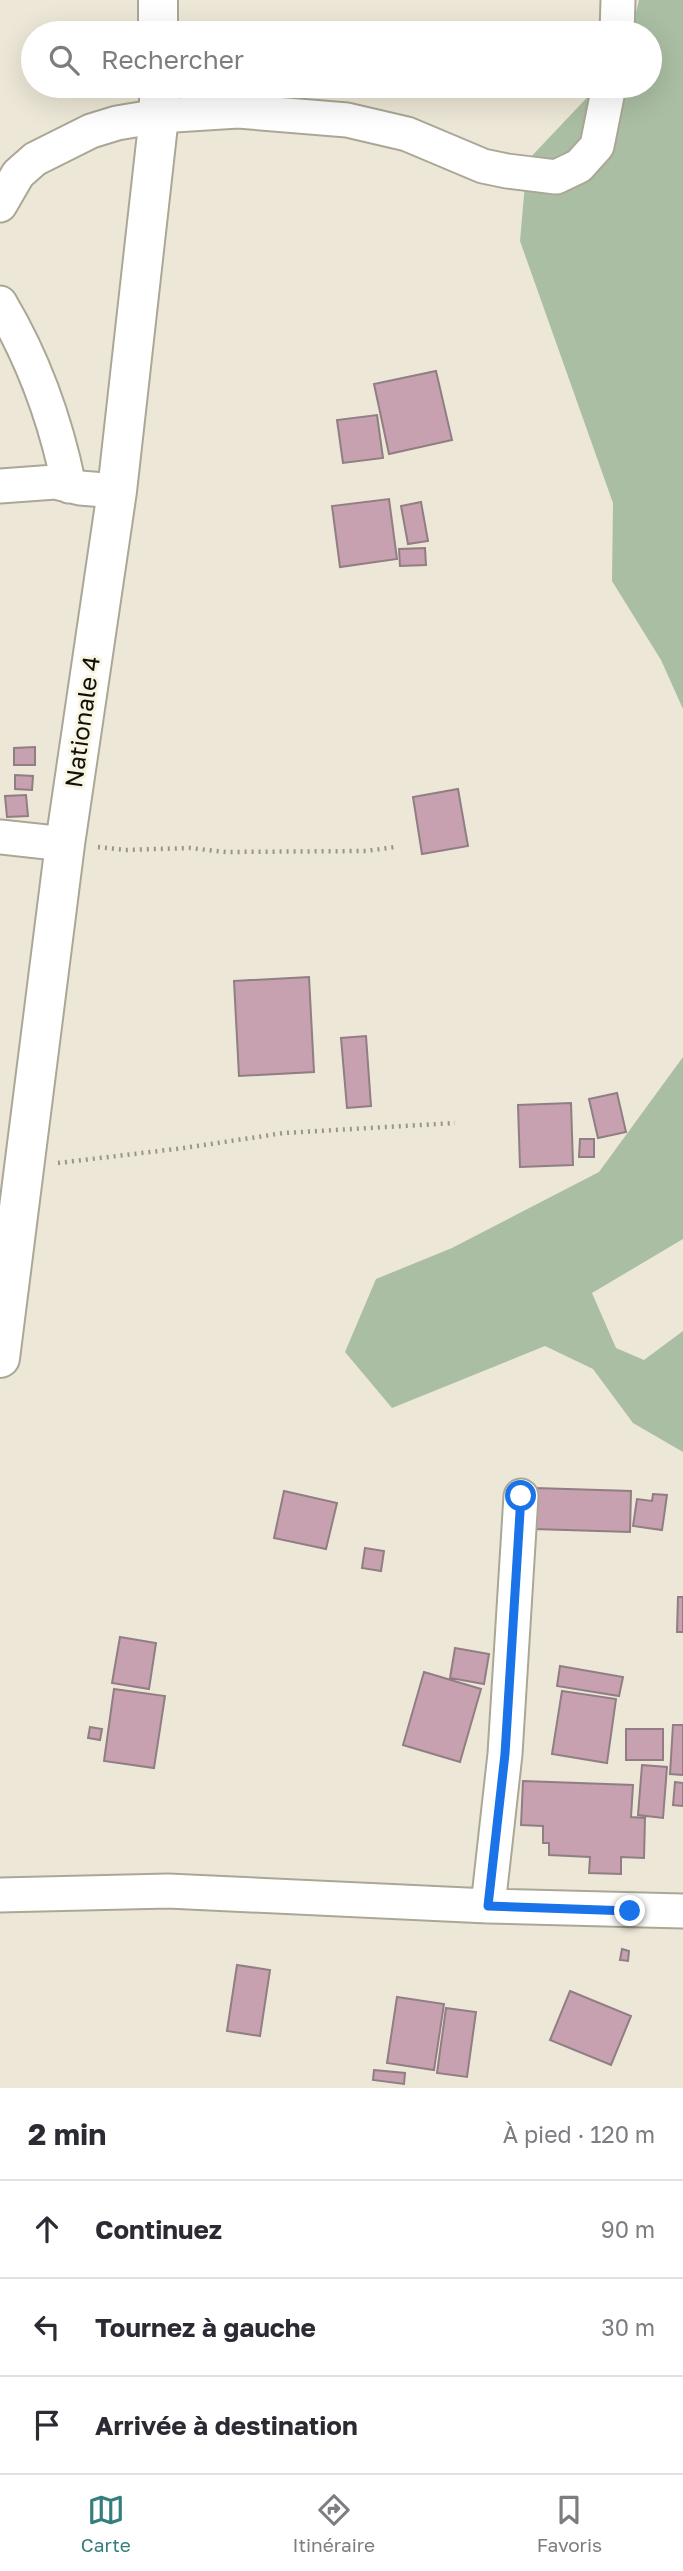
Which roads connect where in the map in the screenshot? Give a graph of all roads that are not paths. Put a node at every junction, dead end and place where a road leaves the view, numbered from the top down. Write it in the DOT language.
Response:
graph roads {
  1 [pos="158,0"];
  2 [pos="618,0"];
  3 [pos="158,21"];
  4 [pos="617,21"];
  5 [pos="606,98"];
  6 [pos="159,101"];
  7 [pos="0,205"];
  8 [pos="0,303"];
  9 [pos="0,486"];
  10 [pos="69,486"];
  11 [pos="117,491"];
  12 [pos="0,837"];
  13 [pos="65,844"];
  14 [pos="0,1358"];
  15 [pos="521,1496"];
  16 [pos="0,1895"];
  17 [pos="488,1906"];
  18 [pos="683,1911"];
  1 -- 3 [label="highway"];
  2 -- 4 [label="street"];
  5 -- 6 [label="street"];
  6 -- 7 [label="street"];
  6 -- 11 [label="highway, Nationale 4"];
  8 -- 10 [label="street"];
  9 -- 10 [label="street"];
  10 -- 11 [label="street"];
  11 -- 13 [label="highway, Nationale 4"];
  12 -- 13 [label="street"];
  13 -- 14 [label="highway, Nationale 4"];
  15 -- 17 [label="street"];
  16 -- 17 [label="street"];
  17 -- 18 [label="street"];
}
